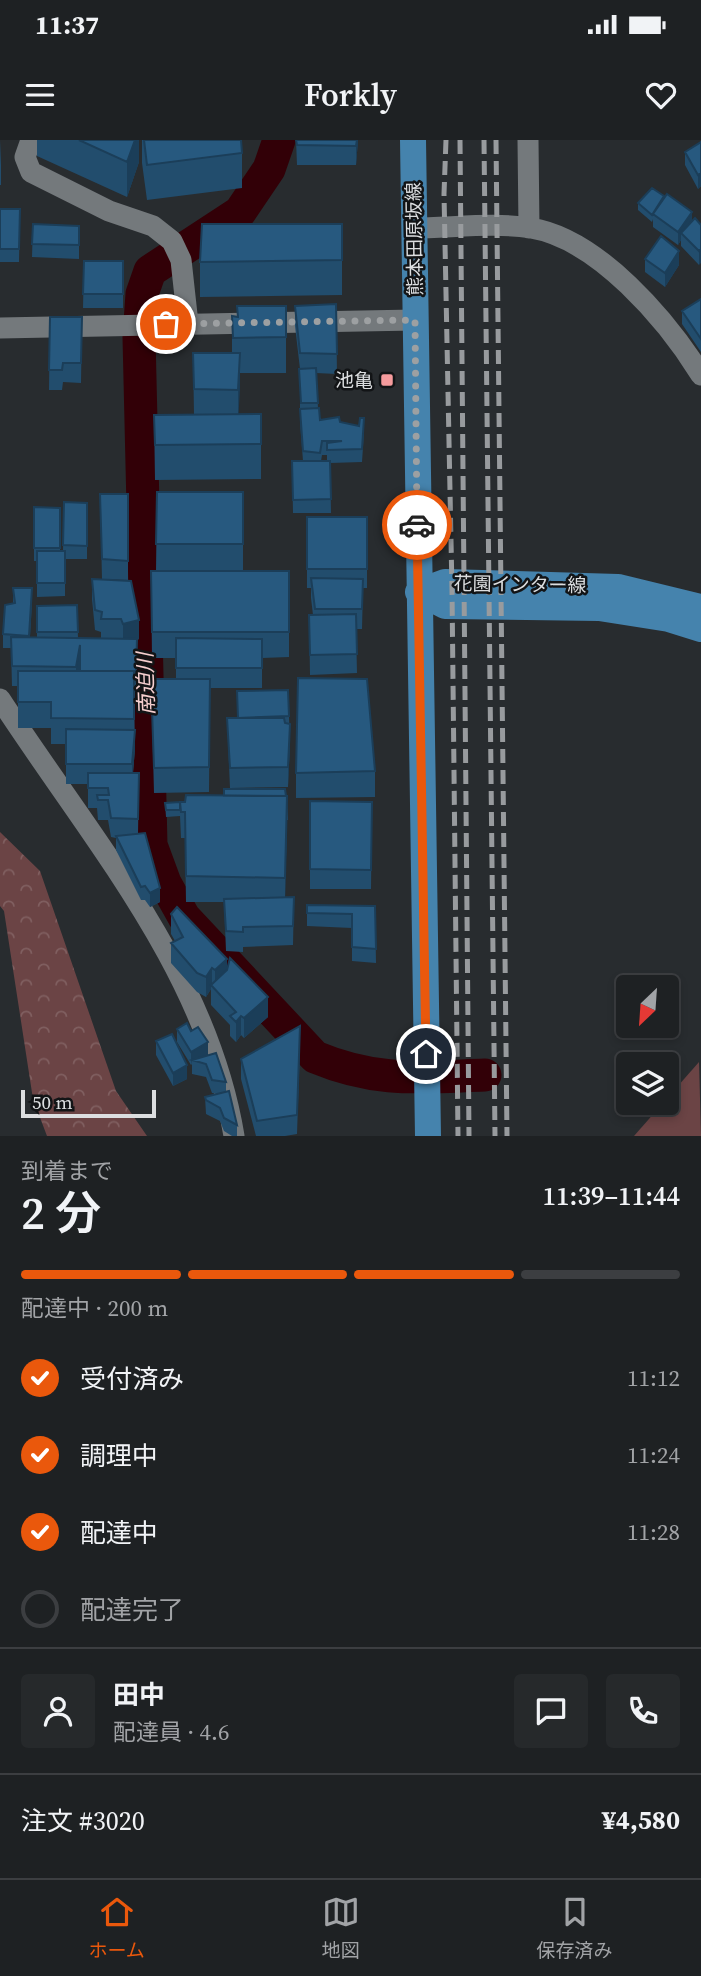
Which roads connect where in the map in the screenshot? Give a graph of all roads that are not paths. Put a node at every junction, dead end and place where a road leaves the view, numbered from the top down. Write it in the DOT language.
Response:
graph roads {
  1 [pos="31,140"];
  2 [pos="413,140"];
  3 [pos="528,140"];
  4 [pos="413,228"];
  5 [pos="529,228"];
  6 [pos="415,320"];
  7 [pos="188,324"];
  8 [pos="0,328"];
  9 [pos="701,375"];
  10 [pos="418,592"];
  11 [pos="701,607"];
  12 [pos="701,629"];
  13 [pos="0,699"];
  14 [pos="234,1136"];
  15 [pos="428,1136"];
  1 -- 7 [label="street"];
  2 -- 4 [label="main road, 熊本田原坂線"];
  3 -- 5 [label="street"];
  4 -- 5 [label="street"];
  4 -- 6 [label="main road, 熊本田原坂線"];
  5 -- 9 [label="street"];
  6 -- 7 [label="street"];
  6 -- 10 [label="main road, 熊本田原坂線"];
  7 -- 8 [label="street"];
  10 -- 11 [label="main road, 花園インター線"];
  10 -- 12 [label="main road, 花園インター線"];
  10 -- 15 [label="main road, 熊本田原坂線"];
  13 -- 14 [label="street"];
}
